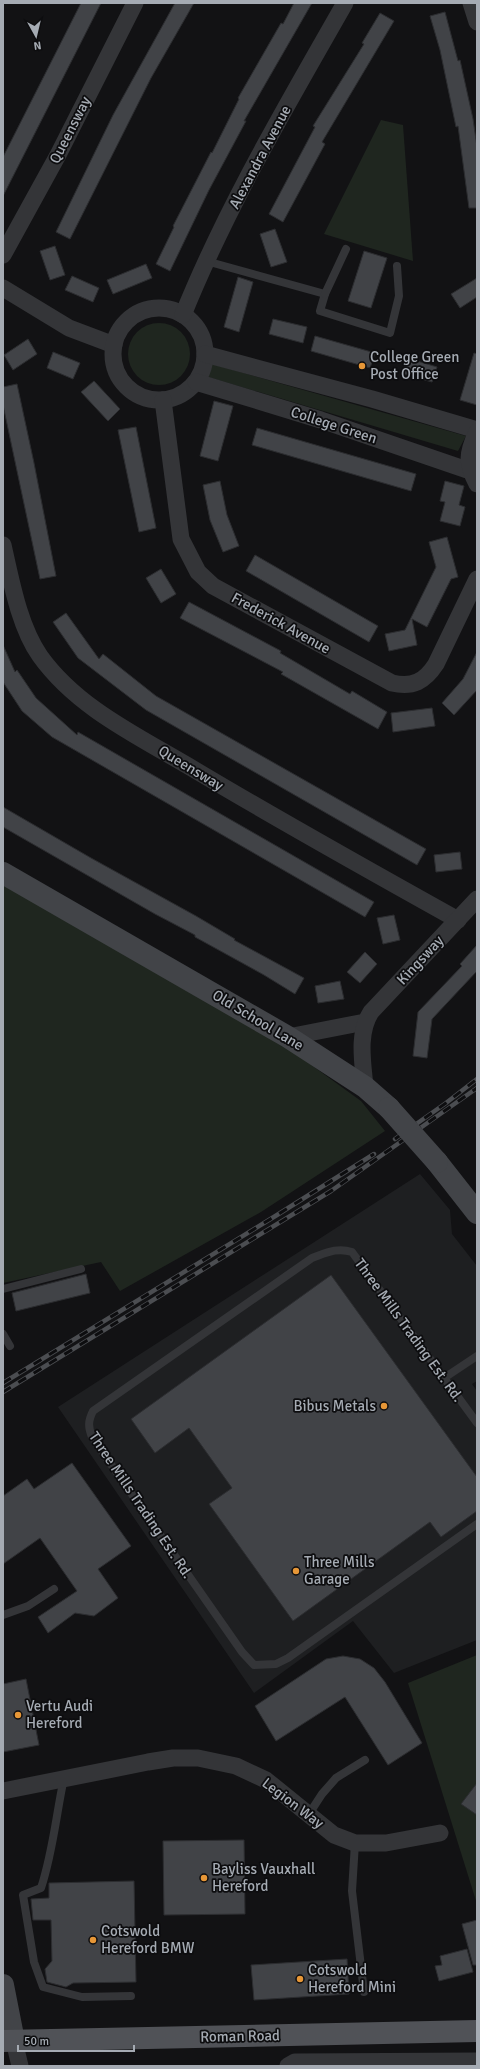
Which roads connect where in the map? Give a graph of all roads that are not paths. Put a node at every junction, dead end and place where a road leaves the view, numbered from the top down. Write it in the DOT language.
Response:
graph roads {
  1 [pos="135,3"];
  2 [pos="345,3"];
  3 [pos="471,3"];
  4 [pos="477,22"];
  5 [pos="346,249"];
  6 [pos="3,255"];
  7 [pos="206,261"];
  8 [pos="397,266"];
  9 [pos="3,288"];
  10 [pos="325,294"];
  11 [pos="183,315"];
  12 [pos="114,345"];
  13 [pos="205,354"];
  14 [pos="196,382"];
  15 [pos="163,400"];
  16 [pos="477,431"];
  17 [pos="474,478"];
  18 [pos="3,545"];
  19 [pos="477,579"];
  20 [pos="3,873"];
  21 [pos="477,898"];
  22 [pos="458,920"];
  23 [pos="364,1022"];
  24 [pos="288,1037"];
  25 [pos="365,1087"];
  26 [pos="477,1213"];
  27 [pos="81,1270"];
  28 [pos="3,1289"];
  29 [pos="3,1334"];
  30 [pos="10,1346"];
  31 [pos="477,1356"];
  32 [pos="444,1378"];
  33 [pos="477,1423"];
  34 [pos="477,1524"];
  35 [pos="54,1589"];
  36 [pos="3,1614"];
  37 [pos="365,1760"];
  38 [pos="64,1778"];
  39 [pos="3,1791"];
  40 [pos="309,1814"];
  41 [pos="440,1833"];
  42 [pos="355,1843"];
  43 [pos="3,1986"];
  44 [pos="364,1992"];
  45 [pos="131,1996"];
  46 [pos="477,2031"];
  47 [pos="8,2041"];
  48 [pos="477,2061"];
  49 [pos="444,2064"];
  50 [pos="20,2066"];
  51 [pos="288,2066"];
  1 -- 6 [label="street, Queensway"];
  2 -- 7 [label="street, Alexandra Avenue"];
  3 -- 4 [label="street"];
  5 -- 10 [label="lane"];
  7 -- 10 [label="lane"];
  7 -- 11 [label="street, Alexandra Avenue"];
  8 -- 10 [label="lane"];
  9 -- 12 [label="street"];
  11 -- 12 [label="street"];
  11 -- 13 [label="street"];
  12 -- 15 [label="street"];
  13 -- 14 [label="street"];
  13 -- 16 [label="street"];
  14 -- 15 [label="street"];
  14 -- 17 [label="street, College Green"];
  15 -- 19 [label="street, Frederick Avenue"];
  16 -- 17 [label="street"];
  18 -- 22 [label="street, Queensway"];
  20 -- 24 [label="street, Old School Lane"];
  21 -- 22 [label="street, Kingsway"];
  22 -- 23 [label="street, Kingsway"];
  23 -- 24 [label="street"];
  23 -- 25 [label="street"];
  24 -- 25 [label="street, Old School Lane"];
  25 -- 26 [label="street, Old School Lane, bridge"];
  27 -- 28 [label="lane"];
  29 -- 30 [label="lane"];
  31 -- 32 [label="lane"];
  32 -- 33 [label="lane, Three Mills Trading Est. Rd."];
  32 -- 34 [label="lane, Three Mills Trading Est. Rd."];
  35 -- 36 [label="lane"];
  37 -- 40 [label="lane"];
  38 -- 39 [label="street, Legion Way"];
  38 -- 40 [label="street, Legion Way"];
  38 -- 45 [label="lane"];
  40 -- 42 [label="street, Legion Way"];
  41 -- 42 [label="street, Legion Way"];
  42 -- 44 [label="lane"];
  43 -- 47 [label="street"];
  46 -- 47 [label="main road, Roman Road"];
  47 -- 50 [label="street"];
  48 -- 49 [label="street"];
  49 -- 51 [label="street"];
}
